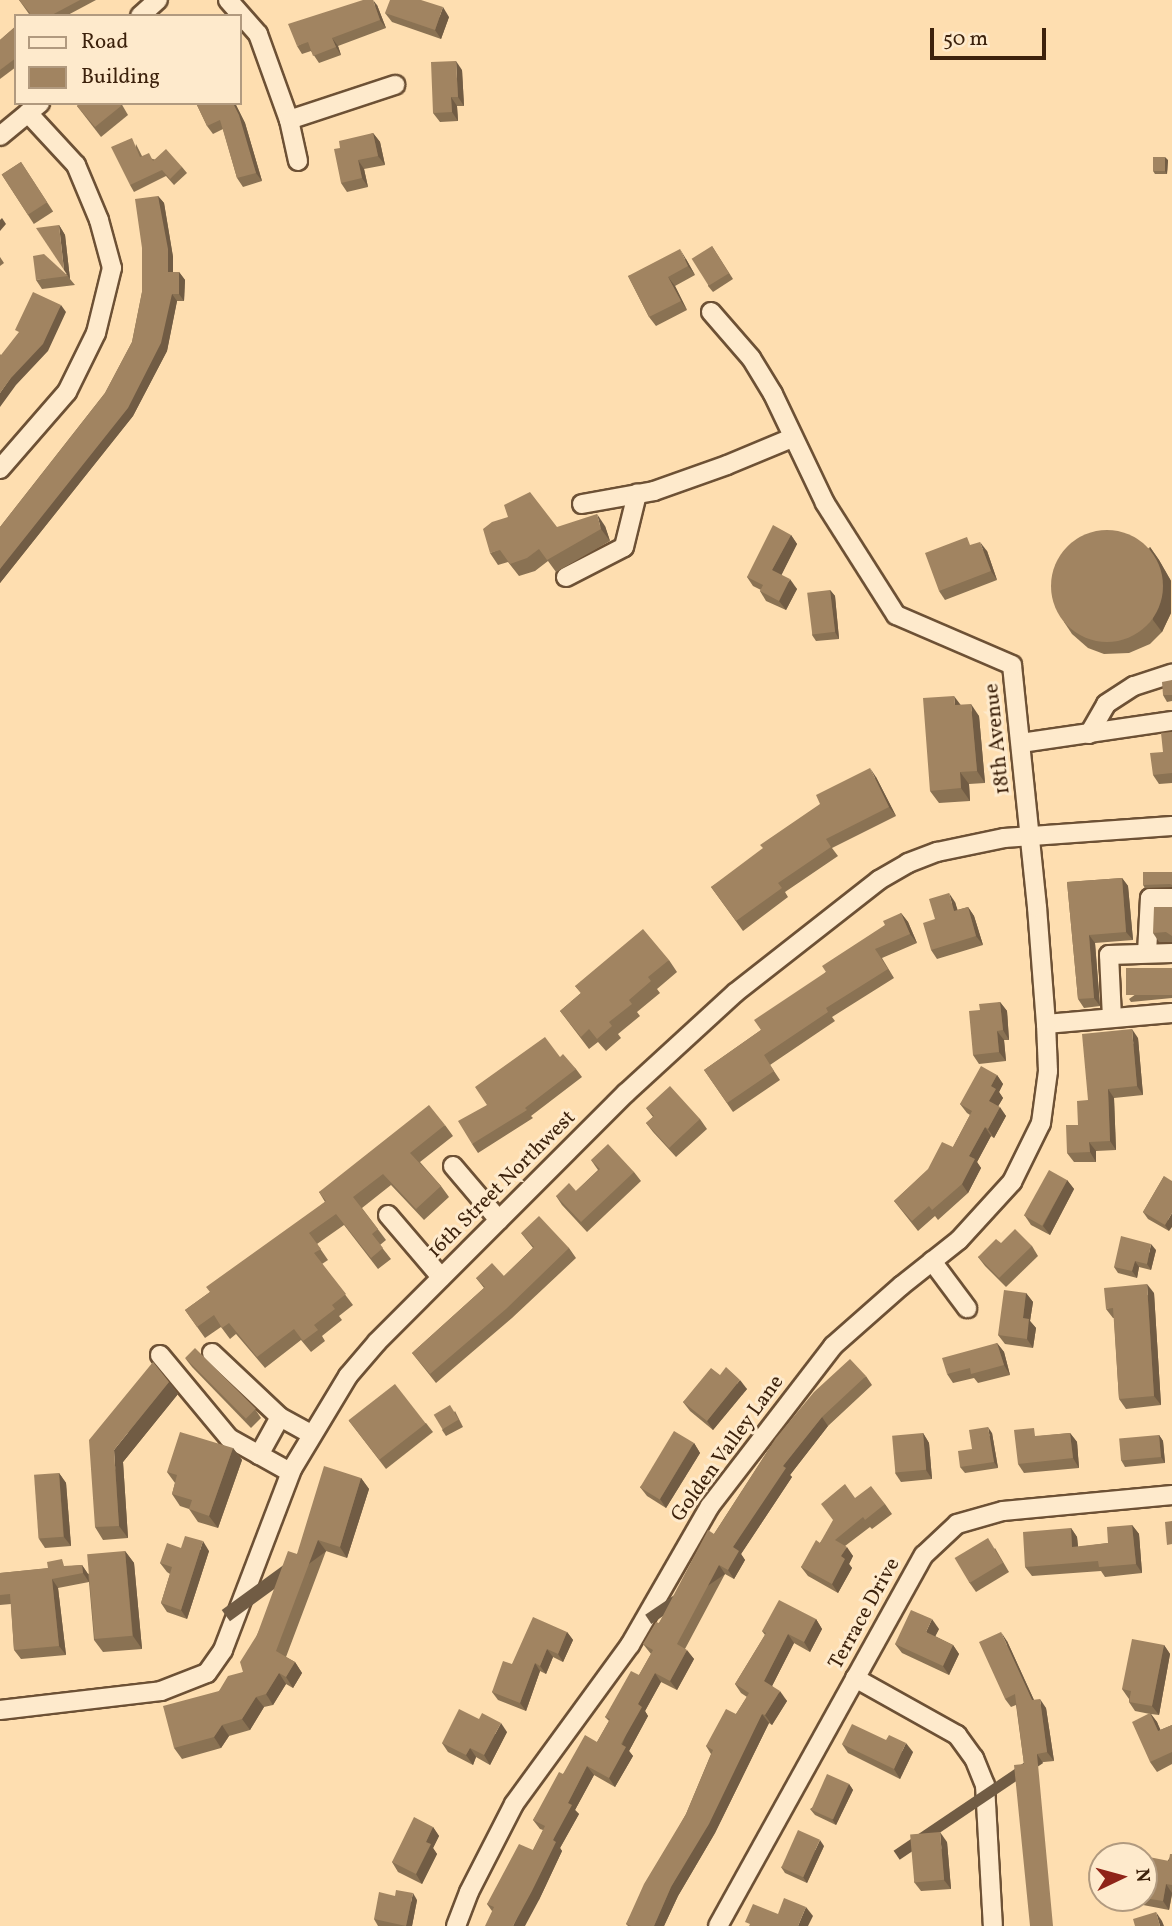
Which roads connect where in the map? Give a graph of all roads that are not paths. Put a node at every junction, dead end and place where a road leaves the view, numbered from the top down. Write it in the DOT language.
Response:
graph roads {
  1 [pos="158,0"];
  2 [pos="228,0"];
  3 [pos="142,14"];
  4 [pos="240,14"];
  5 [pos="242,16"];
  6 [pos="395,85"];
  7 [pos="34,108"];
  8 [pos="289,120"];
  9 [pos="0,136"];
  10 [pos="298,160"];
  11 [pos="711,312"];
  12 [pos="788,431"];
  13 [pos="0,469"];
  14 [pos="638,494"];
  15 [pos="582,504"];
  16 [pos="566,577"];
  17 [pos="1172,674"];
  18 [pos="1172,721"];
  19 [pos="1088,734"];
  20 [pos="1021,743"];
  21 [pos="1172,826"];
  22 [pos="1031,836"];
  23 [pos="1172,898"];
  24 [pos="1147,953"];
  25 [pos="1172,953"];
  26 [pos="1172,1013"];
  27 [pos="1112,1018"];
  28 [pos="1046,1024"];
  29 [pos="1048,1071"];
  30 [pos="453,1166"];
  31 [pos="388,1215"];
  32 [pos="499,1220"];
  33 [pos="932,1261"];
  34 [pos="441,1277"];
  35 [pos="967,1308"];
  36 [pos="212,1353"];
  37 [pos="160,1355"];
  38 [pos="280,1417"];
  39 [pos="311,1434"];
  40 [pos="259,1455"];
  41 [pos="290,1472"];
  42 [pos="1172,1495"];
  43 [pos="855,1678"];
  44 [pos="0,1710"];
  45 [pos="456,1926"];
  46 [pos="718,1926"];
  47 [pos="993,1926"];
  1 -- 3 [label="street"];
  2 -- 4 [label="street"];
  5 -- 8 [label="street"];
  6 -- 8 [label="street"];
  7 -- 9 [label="street"];
  7 -- 13 [label="street"];
  8 -- 10 [label="street"];
  11 -- 12 [label="street"];
  12 -- 14 [label="street"];
  12 -- 20 [label="street, 18th Avenue"];
  14 -- 15 [label="street"];
  14 -- 16 [label="street"];
  17 -- 19 [label="street"];
  18 -- 19 [label="street"];
  19 -- 20 [label="street"];
  20 -- 22 [label="street, 18th Avenue"];
  21 -- 22 [label="street, 16th Street Northwest"];
  22 -- 28 [label="street, 18th Avenue"];
  22 -- 32 [label="street, 16th Street Northwest"];
  23 -- 24 [label="street"];
  24 -- 25 [label="street"];
  24 -- 27 [label="street"];
  26 -- 27 [label="street"];
  27 -- 28 [label="street"];
  28 -- 29 [label="street, 18th Avenue"];
  29 -- 33 [label="street, Golden Valley Lane"];
  30 -- 32 [label="street"];
  31 -- 34 [label="street"];
  32 -- 34 [label="street, 16th Street Northwest"];
  33 -- 35 [label="street"];
  33 -- 45 [label="street, Golden Valley Lane"];
  34 -- 39 [label="street, 16th Street Northwest"];
  36 -- 38 [label="street"];
  37 -- 40 [label="street"];
  38 -- 39 [label="street"];
  38 -- 40 [label="street"];
  39 -- 41 [label="street, 16th Street Northwest"];
  40 -- 41 [label="street"];
  41 -- 44 [label="street, 16th Street Northwest"];
  42 -- 43 [label="street, Terrace Drive"];
  43 -- 46 [label="street, Terrace Drive"];
  43 -- 47 [label="street"];
}
